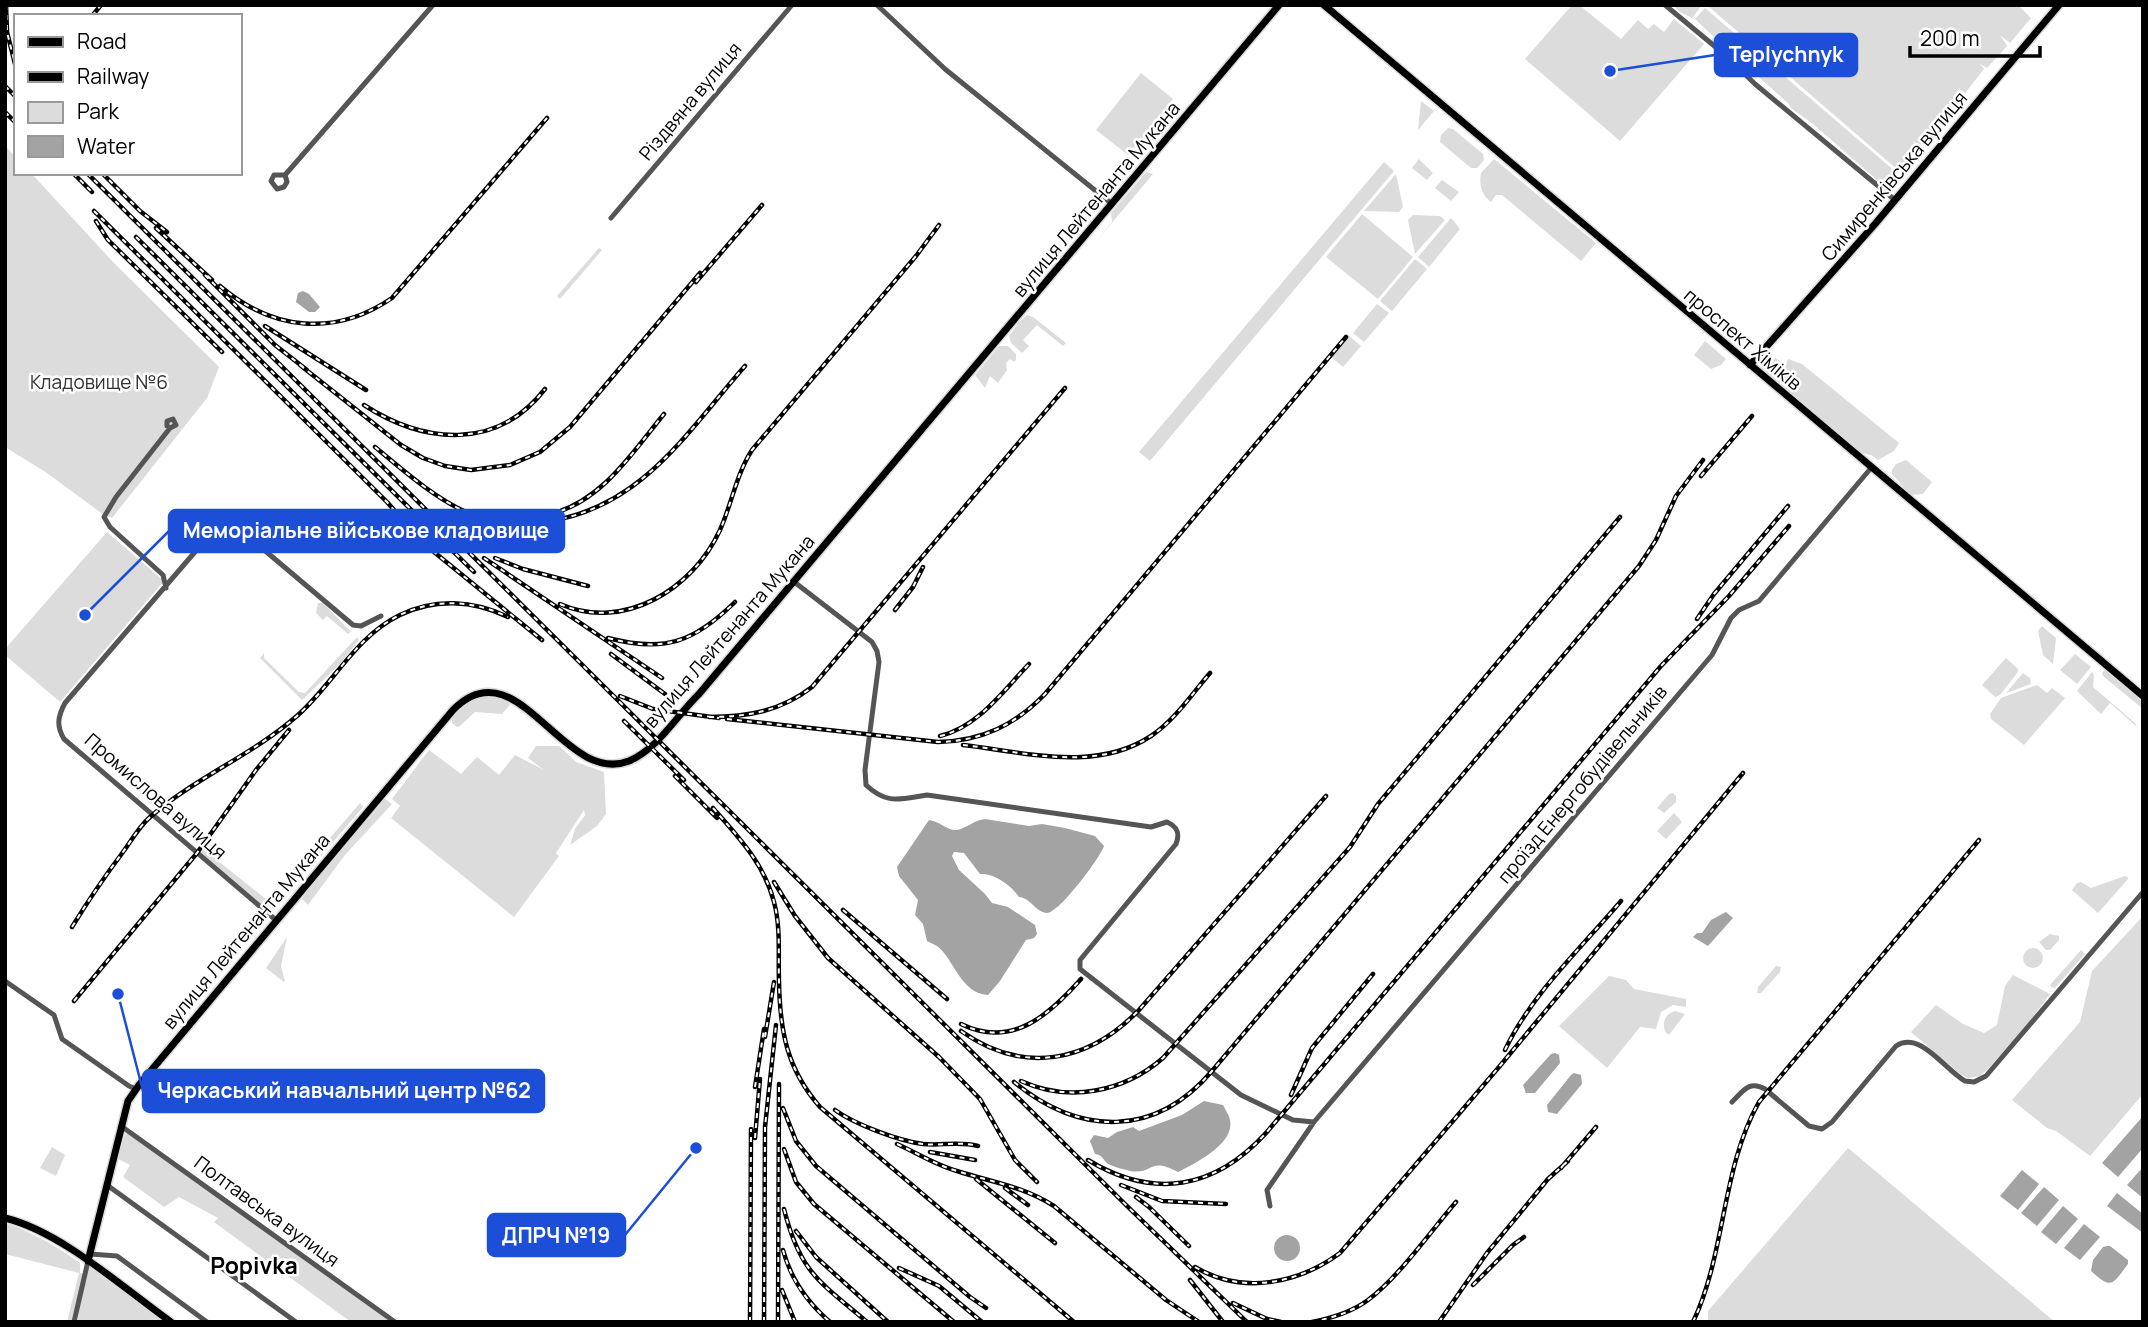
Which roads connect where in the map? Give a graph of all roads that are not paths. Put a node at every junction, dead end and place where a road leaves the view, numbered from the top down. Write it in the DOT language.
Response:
graph roads {
  1 [pos="433,5"];
  2 [pos="792,5"];
  3 [pos="877,5"];
  4 [pos="1279,5"];
  5 [pos="1324,5"];
  6 [pos="1665,5"];
  7 [pos="2059,5"];
  8 [pos="285,175"];
  9 [pos="1895,200"];
  10 [pos="1112,204"];
  11 [pos="611,218"];
  12 [pos="1750,365"];
  13 [pos="170,428"];
  14 [pos="1871,468"];
  15 [pos="793,581"];
  16 [pos="166,588"];
  17 [pos="381,616"];
  18 [pos="2143,696"];
  19 [pos="2143,892"];
  20 [pos="277,921"];
  21 [pos="5,981"];
  22 [pos="136,1089"];
  23 [pos="1732,1102"];
  24 [pos="1314,1122"];
  25 [pos="121,1126"];
  26 [pos="107,1185"];
  27 [pos="1270,1206"];
  28 [pos="5,1218"];
  29 [pos="89,1257"];
  30 [pos="74,1322"];
  31 [pos="171,1322"];
  32 [pos="207,1322"];
  33 [pos="296,1322"];
  34 [pos="395,1322"];
  1 -- 8 [label="street"];
  2 -- 11 [label="street, Різдвяна вулиця"];
  3 -- 10 [label="street"];
  4 -- 10 [label="main road, вулиця Лейтенанта Мукана"];
  5 -- 12 [label="main road, проспект Хіміків"];
  6 -- 9 [label="street"];
  7 -- 9 [label="main road, Симиренківська вулиця"];
  9 -- 12 [label="main road, Симиренківська вулиця"];
  10 -- 15 [label="main road, вулиця Лейтенанта Мукана"];
  12 -- 14 [label="main road, проспект Хіміків"];
  13 -- 16 [label="street"];
  14 -- 18 [label="main road, проспект Хіміків"];
  14 -- 24 [label="street, проїзд Енергобудівельників"];
  15 -- 20 [label="main road, вулиця Лейтенанта Мукана"];
  15 -- 24 [label="street"];
  16 -- 17 [label="street, Промислова вулиця"];
  16 -- 20 [label="street, Промислова вулиця"];
  19 -- 23 [label="street"];
  20 -- 22 [label="main road, вулиця Лейтенанта Мукана"];
  21 -- 22 [label="street"];
  22 -- 25 [label="main road, вулиця Лейтенанта Мукана"];
  24 -- 27 [label="street, проїзд Енергобудівельників"];
  25 -- 26 [label="main road, вулиця Лейтенанта Мукана"];
  25 -- 34 [label="street, Полтавська вулиця"];
  26 -- 29 [label="main road, вулиця Лейтенанта Мукана"];
  26 -- 33 [label="street"];
  28 -- 29 [label="main road"];
  29 -- 30 [label="street"];
  29 -- 31 [label="main road"];
  29 -- 32 [label="street"];
}
